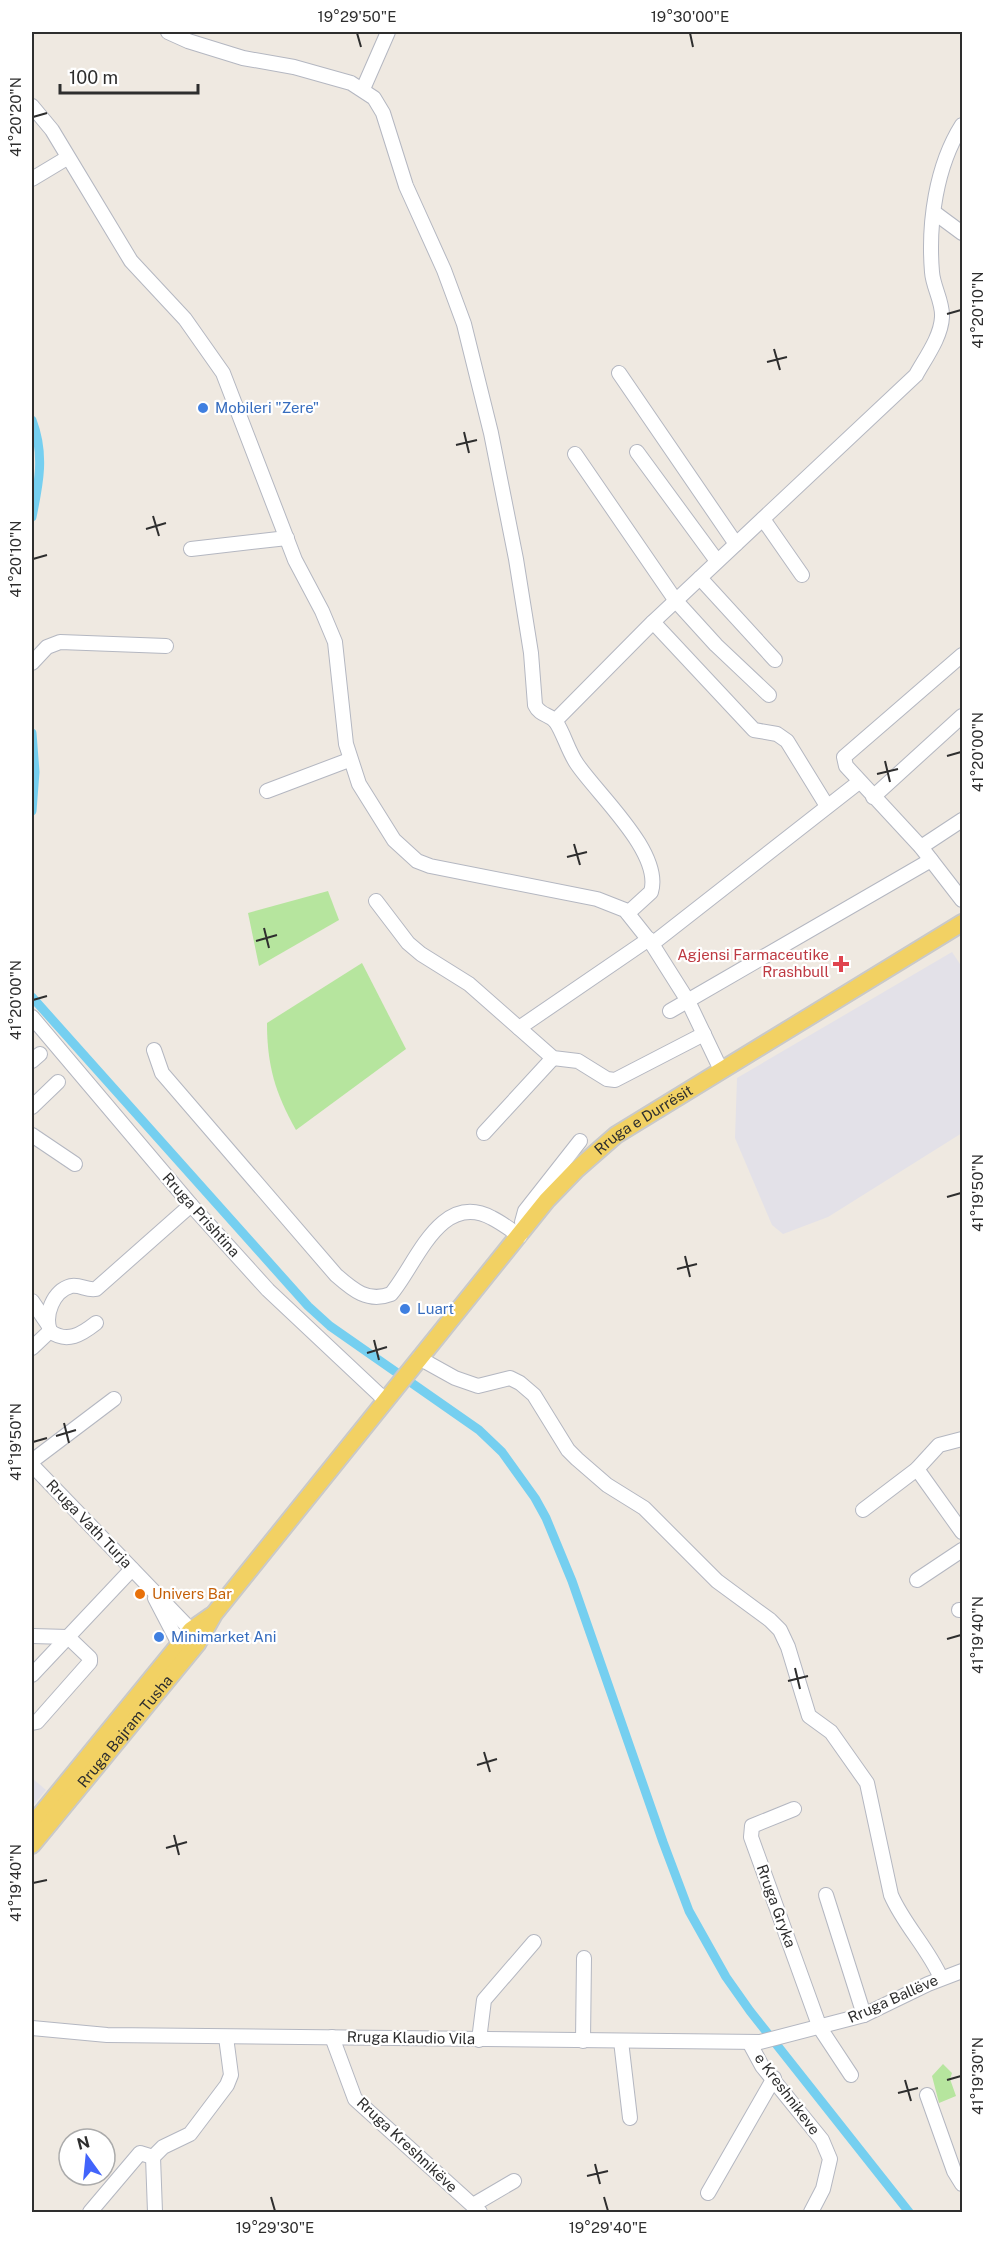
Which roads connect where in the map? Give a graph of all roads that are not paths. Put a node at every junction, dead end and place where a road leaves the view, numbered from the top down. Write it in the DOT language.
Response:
graph roads {
  1 [pos="168,32"];
  2 [pos="388,32"];
  3 [pos="363,89"];
  4 [pos="32,106"];
  5 [pos="963,125"];
  6 [pos="67,158"];
  7 [pos="32,179"];
  8 [pos="935,213"];
  9 [pos="963,233"];
  10 [pos="619,373"];
  11 [pos="637,452"];
  12 [pos="575,454"];
  13 [pos="763,519"];
  14 [pos="287,538"];
  15 [pos="736,544"];
  16 [pos="190,549"];
  17 [pos="717,561"];
  18 [pos="802,575"];
  19 [pos="700,578"];
  20 [pos="676,601"];
  21 [pos="653,622"];
  22 [pos="166,646"];
  23 [pos="963,655"];
  24 [pos="775,660"];
  25 [pos="32,663"];
  26 [pos="769,695"];
  27 [pos="963,716"];
  28 [pos="555,721"];
  29 [pos="349,760"];
  30 [pos="859,782"];
  31 [pos="267,791"];
  32 [pos="873,797"];
  33 [pos="827,806"];
  34 [pos="963,820"];
  35 [pos="921,847"];
  36 [pos="932,860"];
  37 [pos="963,900"];
  38 [pos="376,901"];
  39 [pos="628,913"];
  40 [pos="963,923"];
  41 [pos="650,941"];
  42 [pos="688,1001"];
  43 [pos="670,1011"];
  44 [pos="32,1017"];
  45 [pos="519,1028"];
  46 [pos="704,1034"];
  47 [pos="154,1050"];
  48 [pos="553,1058"];
  49 [pos="721,1070"];
  50 [pos="58,1082"];
  51 [pos="32,1107"];
  52 [pos="484,1133"];
  53 [pos="32,1135"];
  54 [pos="580,1141"];
  55 [pos="75,1164"];
  56 [pos="191,1205"];
  57 [pos="522,1233"];
  58 [pos="32,1301"];
  59 [pos="96,1323"];
  60 [pos="49,1327"];
  61 [pos="32,1347"];
  62 [pos="417,1360"];
  63 [pos="389,1396"];
  64 [pos="114,1399"];
  65 [pos="963,1439"];
  66 [pos="32,1463"];
  67 [pos="917,1469"];
  68 [pos="863,1510"];
  69 [pos="963,1532"];
  70 [pos="963,1550"];
  71 [pos="132,1569"];
  72 [pos="917,1580"];
  73 [pos="32,1636"];
  74 [pos="68,1637"];
  75 [pos="189,1643"];
  76 [pos="32,1675"];
  77 [pos="32,1723"];
  78 [pos="794,1809"];
  79 [pos="32,1825"];
  80 [pos="32,1845"];
  81 [pos="826,1895"];
  82 [pos="534,1942"];
  83 [pos="584,1958"];
  84 [pos="963,1971"];
  85 [pos="941,1978"];
  86 [pos="864,2015"];
  87 [pos="32,2028"];
  88 [pos="820,2028"];
  89 [pos="789,2035"];
  90 [pos="226,2037"];
  91 [pos="332,2037"];
  92 [pos="478,2040"];
  93 [pos="583,2040"];
  94 [pos="621,2041"];
  95 [pos="755,2042"];
  96 [pos="851,2075"];
  97 [pos="774,2078"];
  98 [pos="927,2095"];
  99 [pos="630,2118"];
  100 [pos="153,2157"];
  101 [pos="514,2181"];
  102 [pos="963,2184"];
  103 [pos="708,2193"];
  104 [pos="477,2209"];
  105 [pos="90,2212"];
  106 [pos="155,2212"];
  107 [pos="810,2212"];
  1 -- 3 [label="street"];
  2 -- 3 [label="street"];
  3 -- 28 [label="street"];
  4 -- 6 [label="street"];
  5 -- 8 [label="street"];
  6 -- 7 [label="street"];
  6 -- 14 [label="street"];
  8 -- 9 [label="street"];
  8 -- 13 [label="street"];
  10 -- 15 [label="street"];
  11 -- 17 [label="street"];
  12 -- 20 [label="street"];
  13 -- 15 [label="street"];
  13 -- 18 [label="street"];
  14 -- 16 [label="street"];
  14 -- 29 [label="street"];
  15 -- 17 [label="street"];
  17 -- 19 [label="street"];
  19 -- 20 [label="street"];
  19 -- 24 [label="street"];
  20 -- 21 [label="street"];
  20 -- 26 [label="street"];
  21 -- 28 [label="street"];
  21 -- 33 [label="street"];
  22 -- 25 [label="street"];
  23 -- 30 [label="street"];
  27 -- 32 [label="street"];
  28 -- 39 [label="street"];
  29 -- 31 [label="street"];
  29 -- 39 [label="street"];
  30 -- 32 [label="street"];
  30 -- 33 [label="street"];
  32 -- 35 [label="street"];
  33 -- 41 [label="street"];
  34 -- 35 [label="street"];
  35 -- 36 [label="street"];
  36 -- 37 [label="street"];
  36 -- 42 [label="street"];
  38 -- 45 [label="street"];
  39 -- 41 [label="street"];
  40 -- 49 [label="main road, Rruga e Durrësit"];
  41 -- 42 [label="street"];
  41 -- 45 [label="street"];
  42 -- 43 [label="street"];
  42 -- 46 [label="street"];
  44 -- 56 [label="street, Rruga Prishtina"];
  45 -- 48 [label="street"];
  46 -- 48 [label="street"];
  46 -- 49 [label="street"];
  47 -- 57 [label="street"];
  48 -- 52 [label="street"];
  49 -- 57 [label="main road, Rruga e Durrësit"];
  50 -- 51 [label="street"];
  53 -- 55 [label="street"];
  54 -- 57 [label="street"];
  56 -- 60 [label="street"];
  56 -- 63 [label="street, Rruga Prishtina"];
  57 -- 62 [label="main road, Rruga e Durrësit"];
  58 -- 60 [label="street"];
  59 -- 60 [label="street"];
  60 -- 61 [label="street"];
  62 -- 63 [label="main road, Rruga e Durrësit"];
  62 -- 85 [label="street"];
  63 -- 75 [label="main road, Rruga Bajram Tusha"];
  64 -- 66 [label="street"];
  65 -- 67 [label="street"];
  66 -- 71 [label="street, Rruga Vath Turja"];
  67 -- 68 [label="street"];
  67 -- 69 [label="street"];
  70 -- 72 [label="street"];
  71 -- 74 [label="street"];
  71 -- 75 [label="street, Rruga Vath Turja"];
  73 -- 74 [label="street"];
  74 -- 76 [label="street"];
  74 -- 77 [label="street"];
  75 -- 79 [label="main road, Rruga Bajram Tusha"];
  75 -- 80 [label="main road, Rruga Bajram Tusha"];
  78 -- 88 [label="street, Rruga Gryka"];
  81 -- 86 [label="street"];
  82 -- 92 [label="street"];
  83 -- 93 [label="street"];
  84 -- 85 [label="street, Rruga Ballëve"];
  85 -- 86 [label="street, Rruga Ballëve"];
  86 -- 88 [label="street, Rruga Ballëve"];
  87 -- 90 [label="street, Rruga Klaudio Vila"];
  88 -- 89 [label="street, Rruga Ballëve"];
  88 -- 96 [label="street"];
  89 -- 95 [label="street, Rruga Klaudio Vila"];
  90 -- 91 [label="street, Rruga Klaudio Vila"];
  90 -- 100 [label="street"];
  91 -- 92 [label="street, Rruga Klaudio Vila"];
  91 -- 104 [label="street, Rruga Kreshnikëve"];
  92 -- 93 [label="street, Rruga Klaudio Vila"];
  93 -- 94 [label="street, Rruga Klaudio Vila"];
  94 -- 95 [label="street, Rruga Klaudio Vila"];
  94 -- 99 [label="street"];
  95 -- 97 [label="street, e Kreshnikeve"];
  97 -- 103 [label="street"];
  97 -- 107 [label="street, e Kreshnikeve"];
  98 -- 102 [label="street"];
  100 -- 105 [label="street"];
  100 -- 106 [label="street"];
  101 -- 104 [label="street"];
}
